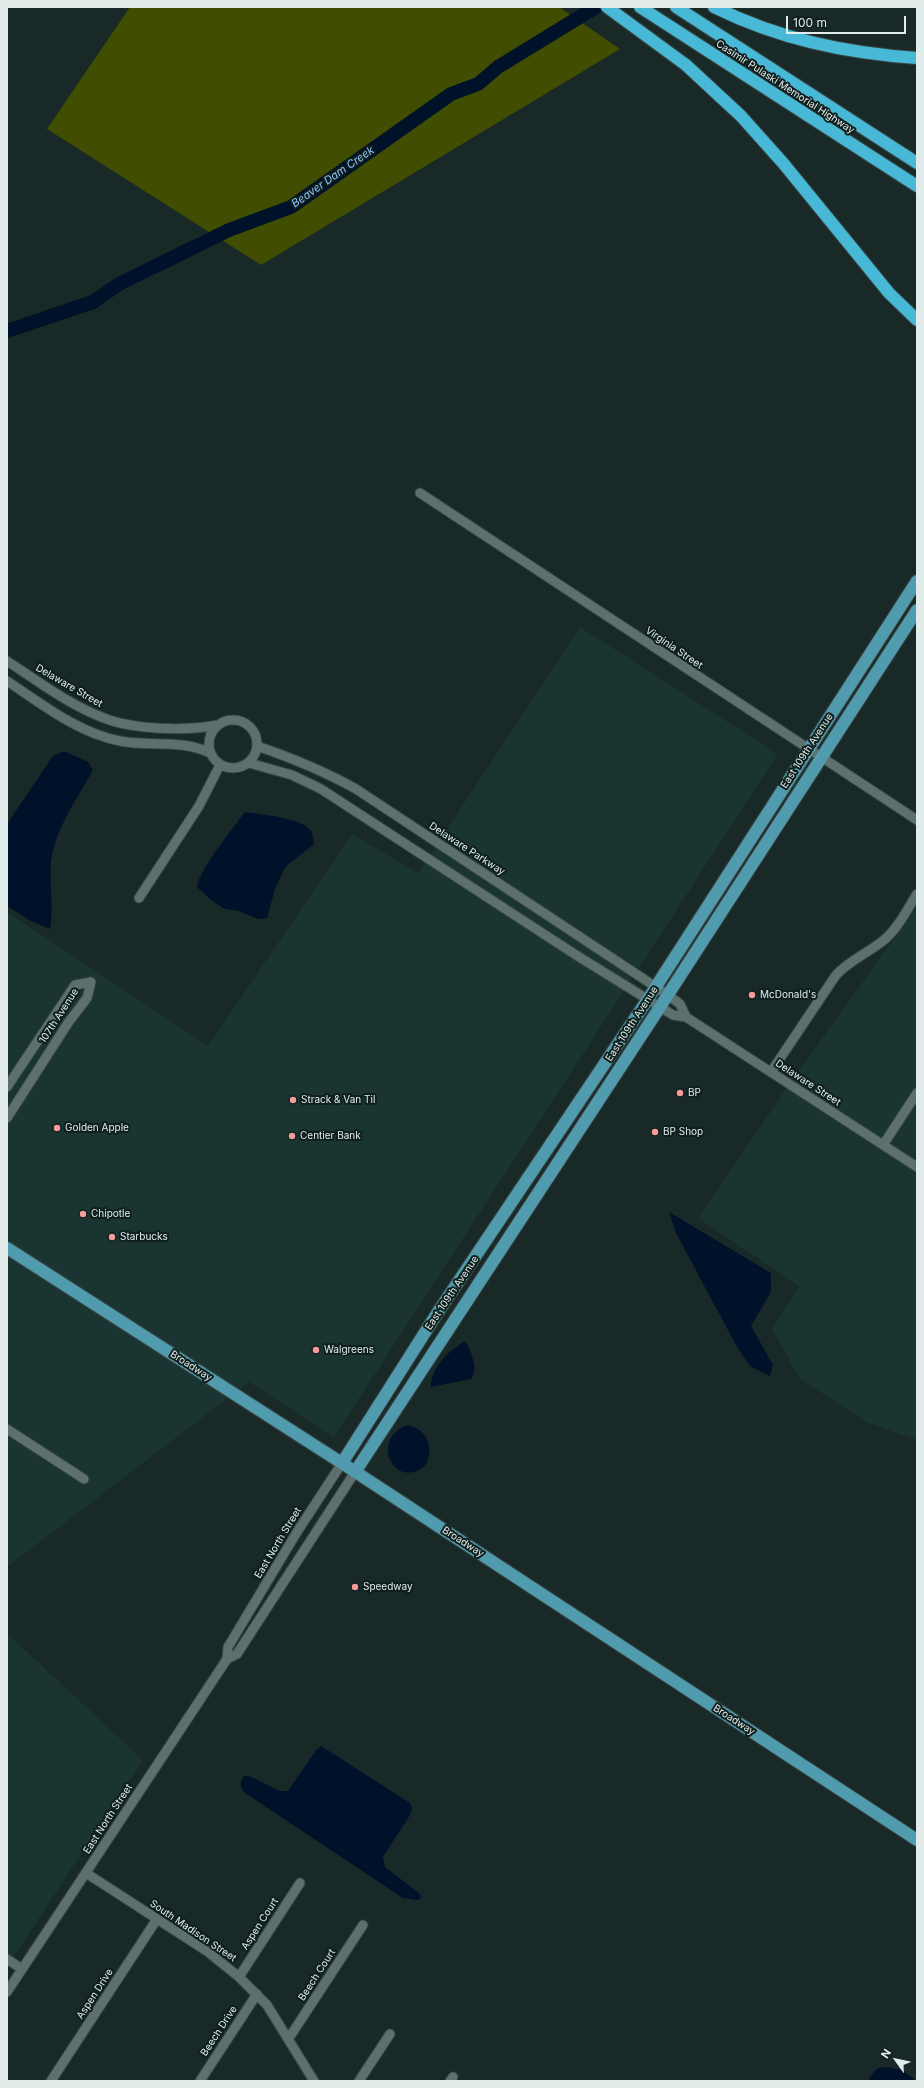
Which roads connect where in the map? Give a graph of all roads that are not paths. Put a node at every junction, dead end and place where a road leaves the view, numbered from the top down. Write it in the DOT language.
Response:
graph roads {
  1 [pos="640,7"];
  2 [pos="676,7"];
  3 [pos="714,7"];
  4 [pos="611,10"];
  5 [pos="917,58"];
  6 [pos="917,163"];
  7 [pos="917,186"];
  8 [pos="917,320"];
  9 [pos="420,493"];
  10 [pos="917,581"];
  11 [pos="917,610"];
  12 [pos="7,661"];
  13 [pos="7,681"];
  14 [pos="218,725"];
  15 [pos="257,746"];
  16 [pos="808,749"];
  17 [pos="210,753"];
  18 [pos="821,758"];
  19 [pos="249,762"];
  20 [pos="220,765"];
  21 [pos="917,820"];
  22 [pos="917,894"];
  23 [pos="139,898"];
  24 [pos="656,987"];
  25 [pos="668,995"];
  26 [pos="648,999"];
  27 [pos="660,1007"];
  28 [pos="686,1017"];
  29 [pos="771,1072"];
  30 [pos="7,1087"];
  31 [pos="917,1094"];
  32 [pos="7,1118"];
  33 [pos="883,1145"];
  34 [pos="917,1167"];
  35 [pos="7,1248"];
  36 [pos="7,1429"];
  37 [pos="342,1463"];
  38 [pos="356,1472"];
  39 [pos="84,1478"];
  40 [pos="227,1659"];
  41 [pos="917,1840"];
  42 [pos="86,1873"];
  43 [pos="300,1883"];
  44 [pos="157,1919"];
  45 [pos="363,1924"];
  46 [pos="7,1959"];
  47 [pos="22,1969"];
  48 [pos="239,1977"];
  49 [pos="7,1992"];
  50 [pos="257,1994"];
  51 [pos="390,2034"];
  52 [pos="289,2038"];
  53 [pos="51,2081"];
  54 [pos="200,2081"];
  55 [pos="314,2081"];
  56 [pos="359,2081"];
  1 -- 7 [label="highway, Casimir Pulaski Memorial Highway"];
  2 -- 6 [label="highway, Casimir Pulaski Memorial Highway"];
  3 -- 5 [label="highway"];
  4 -- 8 [label="highway"];
  9 -- 16 [label="street, Virginia Street"];
  10 -- 16 [label="main road, East 109th Avenue"];
  11 -- 18 [label="main road, East 109th Avenue"];
  12 -- 14 [label="street, Delaware Street"];
  13 -- 17 [label="street"];
  14 -- 15 [label="street"];
  14 -- 17 [label="street"];
  15 -- 19 [label="street"];
  15 -- 24 [label="street, Delaware Parkway"];
  16 -- 18 [label="street, Virginia Street"];
  16 -- 24 [label="main road, East 109th Avenue"];
  17 -- 20 [label="street"];
  18 -- 21 [label="street, Virginia Street"];
  18 -- 25 [label="main road, East 109th Avenue"];
  19 -- 20 [label="street"];
  19 -- 26 [label="street"];
  20 -- 23 [label="street"];
  22 -- 29 [label="street"];
  24 -- 25 [label="street, Delaware Street"];
  24 -- 26 [label="main road, East 109th Avenue"];
  25 -- 27 [label="main road, East 109th Avenue"];
  25 -- 28 [label="street, Delaware Street"];
  26 -- 27 [label="street, Delaware Street"];
  26 -- 37 [label="main road, East 109th Avenue"];
  27 -- 28 [label="street, Delaware Street"];
  27 -- 38 [label="main road, East 109th Avenue"];
  28 -- 29 [label="street, Delaware Street"];
  29 -- 33 [label="street, Delaware Street"];
  30 -- 32 [label="street, 107th Avenue"];
  31 -- 33 [label="street"];
  33 -- 34 [label="street, Delaware Street"];
  35 -- 37 [label="main road, Broadway"];
  36 -- 39 [label="street"];
  37 -- 38 [label="main road, Broadway"];
  37 -- 40 [label="street, East North Street"];
  38 -- 40 [label="street, East North Street"];
  38 -- 41 [label="main road, Broadway"];
  40 -- 42 [label="street, East North Street"];
  42 -- 44 [label="street, South Madison Street"];
  42 -- 47 [label="street, East North Street"];
  43 -- 48 [label="street, Aspen Court"];
  44 -- 48 [label="street, South Madison Street"];
  44 -- 53 [label="street, Aspen Drive"];
  45 -- 52 [label="street, Beech Court"];
  46 -- 47 [label="street"];
  47 -- 49 [label="street, East North Street"];
  48 -- 50 [label="street, South Madison Street"];
  50 -- 52 [label="street, South Madison Street"];
  50 -- 54 [label="street, Beech Drive"];
  51 -- 56 [label="street"];
  52 -- 55 [label="street, South Madison Street"];
}
